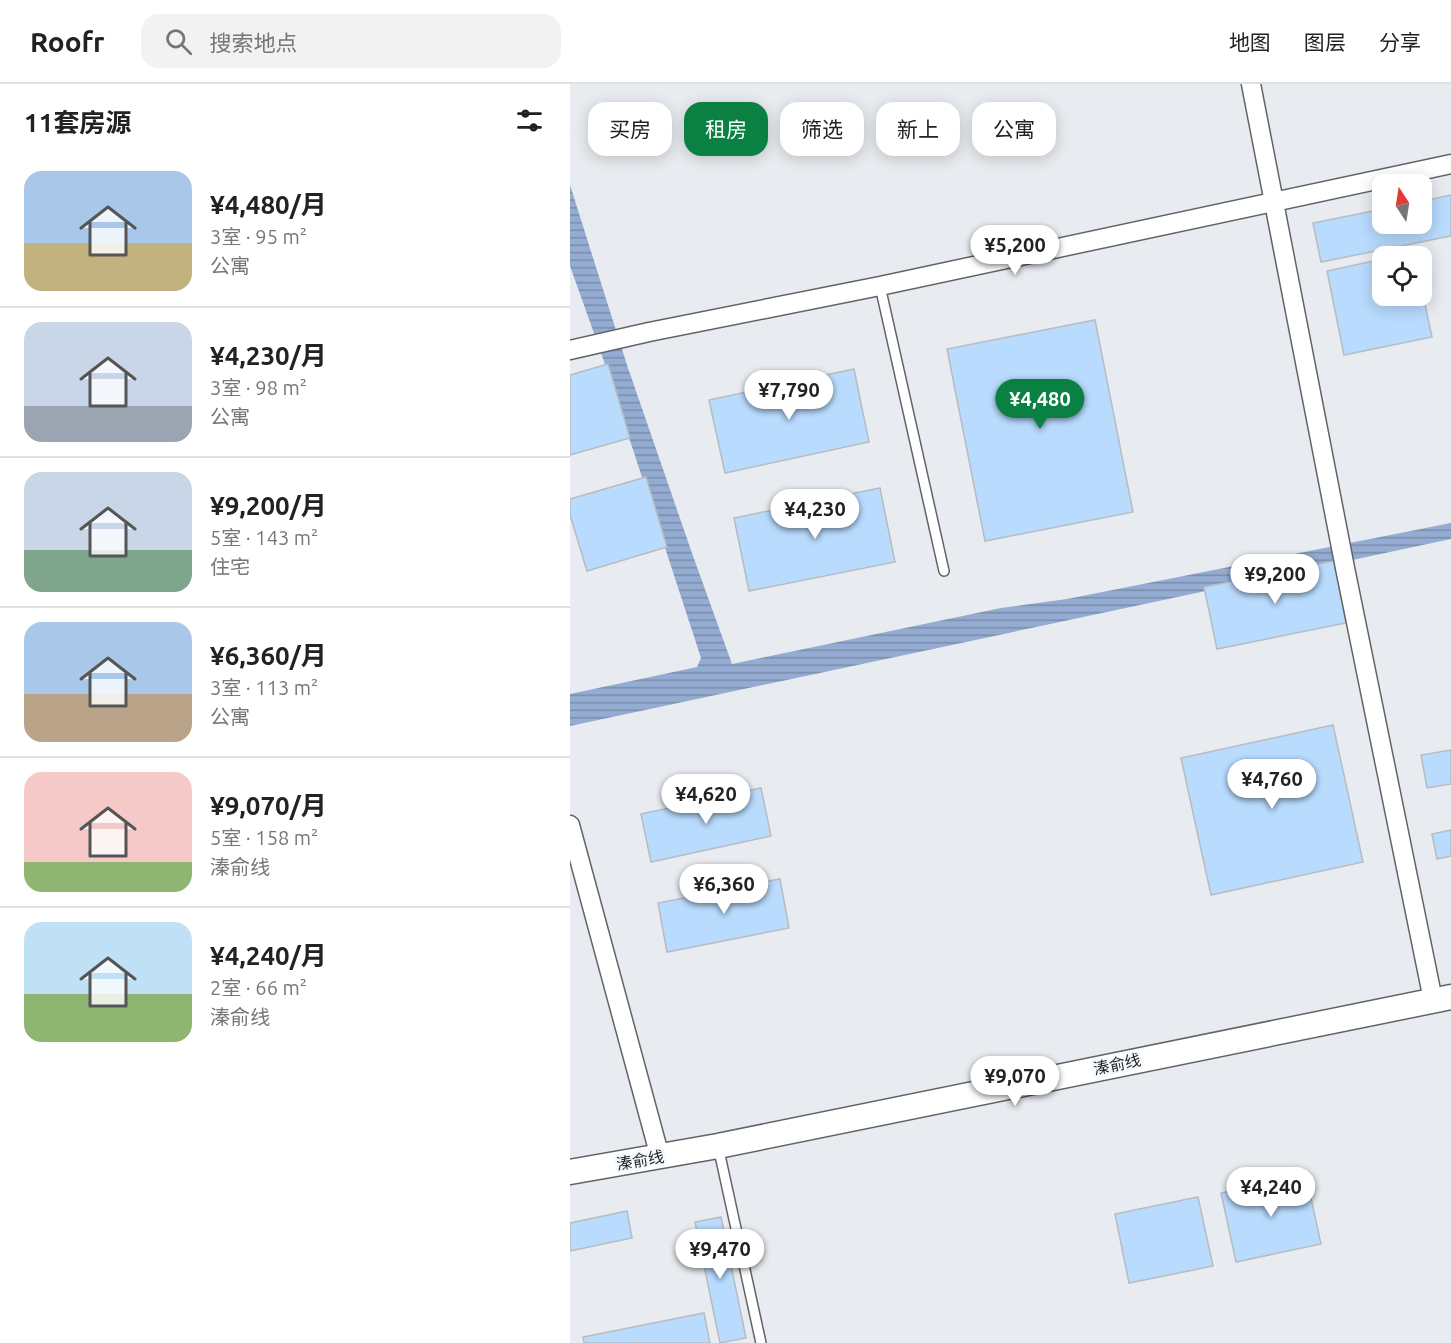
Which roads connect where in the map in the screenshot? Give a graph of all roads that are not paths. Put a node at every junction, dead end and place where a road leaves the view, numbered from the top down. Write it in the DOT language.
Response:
graph roads {
  1 [pos="1251,84"];
  2 [pos="1451,164"];
  3 [pos="1275,203"];
  4 [pos="880,286"];
  5 [pos="570,350"];
  6 [pos="944,571"];
  7 [pos="570,825"];
  8 [pos="1442,998"];
  9 [pos="718,1146"];
  10 [pos="660,1157"];
  11 [pos="570,1172"];
  12 [pos="760,1343"];
  1 -- 3 [label="street"];
  2 -- 3 [label="street"];
  3 -- 4 [label="street"];
  3 -- 8 [label="street"];
  4 -- 5 [label="street"];
  4 -- 6 [label="lane"];
  7 -- 10 [label="street"];
  8 -- 9 [label="main road, 溱俞线"];
  9 -- 10 [label="main road, 溱俞线"];
  9 -- 12 [label="lane"];
  10 -- 11 [label="main road, 溱俞线"];
}
